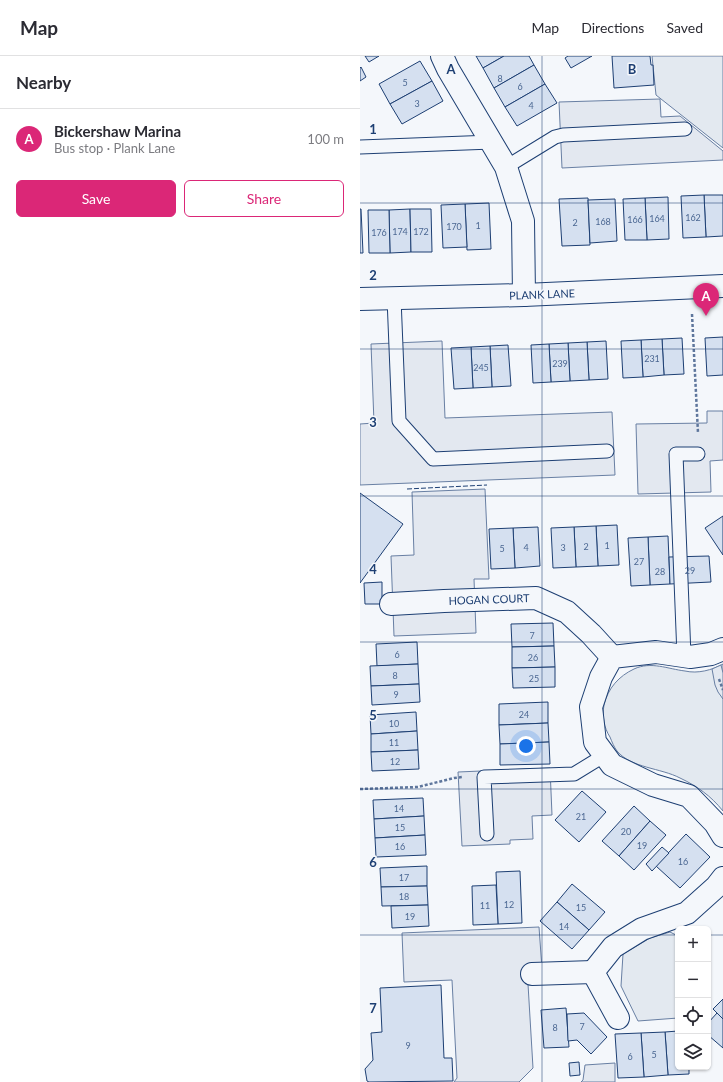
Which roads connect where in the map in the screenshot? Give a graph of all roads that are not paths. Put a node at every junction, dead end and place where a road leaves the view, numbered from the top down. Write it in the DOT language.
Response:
graph roads {
  1 [pos="442,56"];
  2 [pos="685,129"];
  3 [pos="492,142"];
  4 [pos="360,147"];
  5 [pos="506,167"];
  6 [pos="723,286"];
  7 [pos="524,295"];
  8 [pos="394,298"];
  9 [pos="360,299"];
  10 [pos="607,451"];
  11 [pos="698,454"];
  12 [pos="391,604"];
  13 [pos="723,649"];
  14 [pos="684,656"];
  15 [pos="612,657"];
  16 [pos="604,755"];
  17 [pos="486,834"];
  18 [pos="723,836"];
  19 [pos="723,878"];
  20 [pos="593,972"];
  21 [pos="532,974"];
  22 [pos="618,1018"];
  1 -- 3 [label="street"];
  2 -- 5 [label="lane"];
  3 -- 4 [label="lane"];
  3 -- 5 [label="street"];
  5 -- 7 [label="street"];
  6 -- 7 [label="street, PLANK LANE"];
  7 -- 8 [label="street, PLANK LANE"];
  8 -- 9 [label="street, PLANK LANE"];
  8 -- 10 [label="lane"];
  11 -- 14 [label="lane"];
  12 -- 15 [label="street, HOGAN COURT"];
  13 -- 14 [label="street"];
  14 -- 15 [label="street"];
  15 -- 16 [label="street"];
  16 -- 17 [label="lane"];
  16 -- 18 [label="street"];
  19 -- 20 [label="street"];
  20 -- 21 [label="street"];
  20 -- 22 [label="street"];
}
